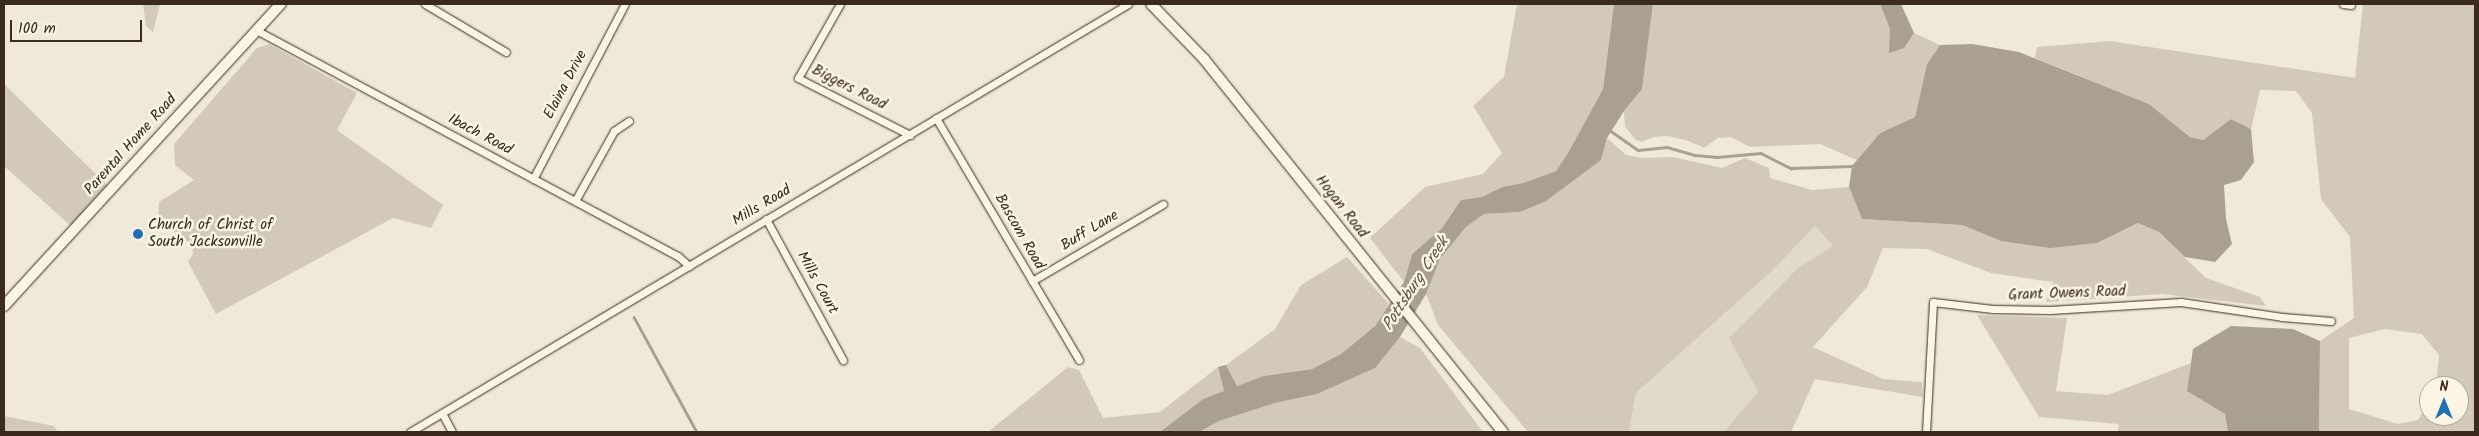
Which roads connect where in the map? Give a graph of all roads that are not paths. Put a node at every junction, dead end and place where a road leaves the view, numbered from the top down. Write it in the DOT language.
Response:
graph roads {
  1 [pos="281,4"];
  2 [pos="425,4"];
  3 [pos="625,4"];
  4 [pos="840,4"];
  5 [pos="1128,4"];
  6 [pos="1151,4"];
  7 [pos="256,30"];
  8 [pos="506,52"];
  9 [pos="936,118"];
  10 [pos="630,121"];
  11 [pos="910,134"];
  12 [pos="533,179"];
  13 [pos="575,201"];
  14 [pos="1163,204"];
  15 [pos="766,219"];
  16 [pos="688,266"];
  17 [pos="1032,281"];
  18 [pos="4,306"];
  19 [pos="2331,321"];
  20 [pos="843,360"];
  21 [pos="1079,360"];
  22 [pos="442,413"];
  23 [pos="410,432"];
  24 [pos="452,432"];
  25 [pos="1503,432"];
  26 [pos="1926,432"];
  1 -- 7 [label="main road, Parental Home Road"];
  2 -- 8 [label="street"];
  3 -- 12 [label="street, Elaina Drive"];
  4 -- 11 [label="street, Biggers Road"];
  5 -- 9 [label="street, Mills Road"];
  6 -- 25 [label="main road, Hogan Road"];
  7 -- 12 [label="street, Ibach Road"];
  7 -- 18 [label="main road, Parental Home Road"];
  9 -- 11 [label="street, Mills Road"];
  9 -- 17 [label="street, Bascom Road"];
  10 -- 13 [label="street"];
  11 -- 15 [label="street, Mills Road"];
  12 -- 13 [label="street, Ibach Road"];
  13 -- 16 [label="street, Ibach Road"];
  14 -- 17 [label="street, Buff Lane"];
  15 -- 16 [label="street, Mills Road"];
  15 -- 20 [label="street, Mills Court"];
  16 -- 22 [label="street, Mills Road"];
  17 -- 21 [label="street, Bascom Road"];
  19 -- 26 [label="street, Grant Owens Road"];
  22 -- 23 [label="street, Mills Road"];
  22 -- 24 [label="street"];
}
